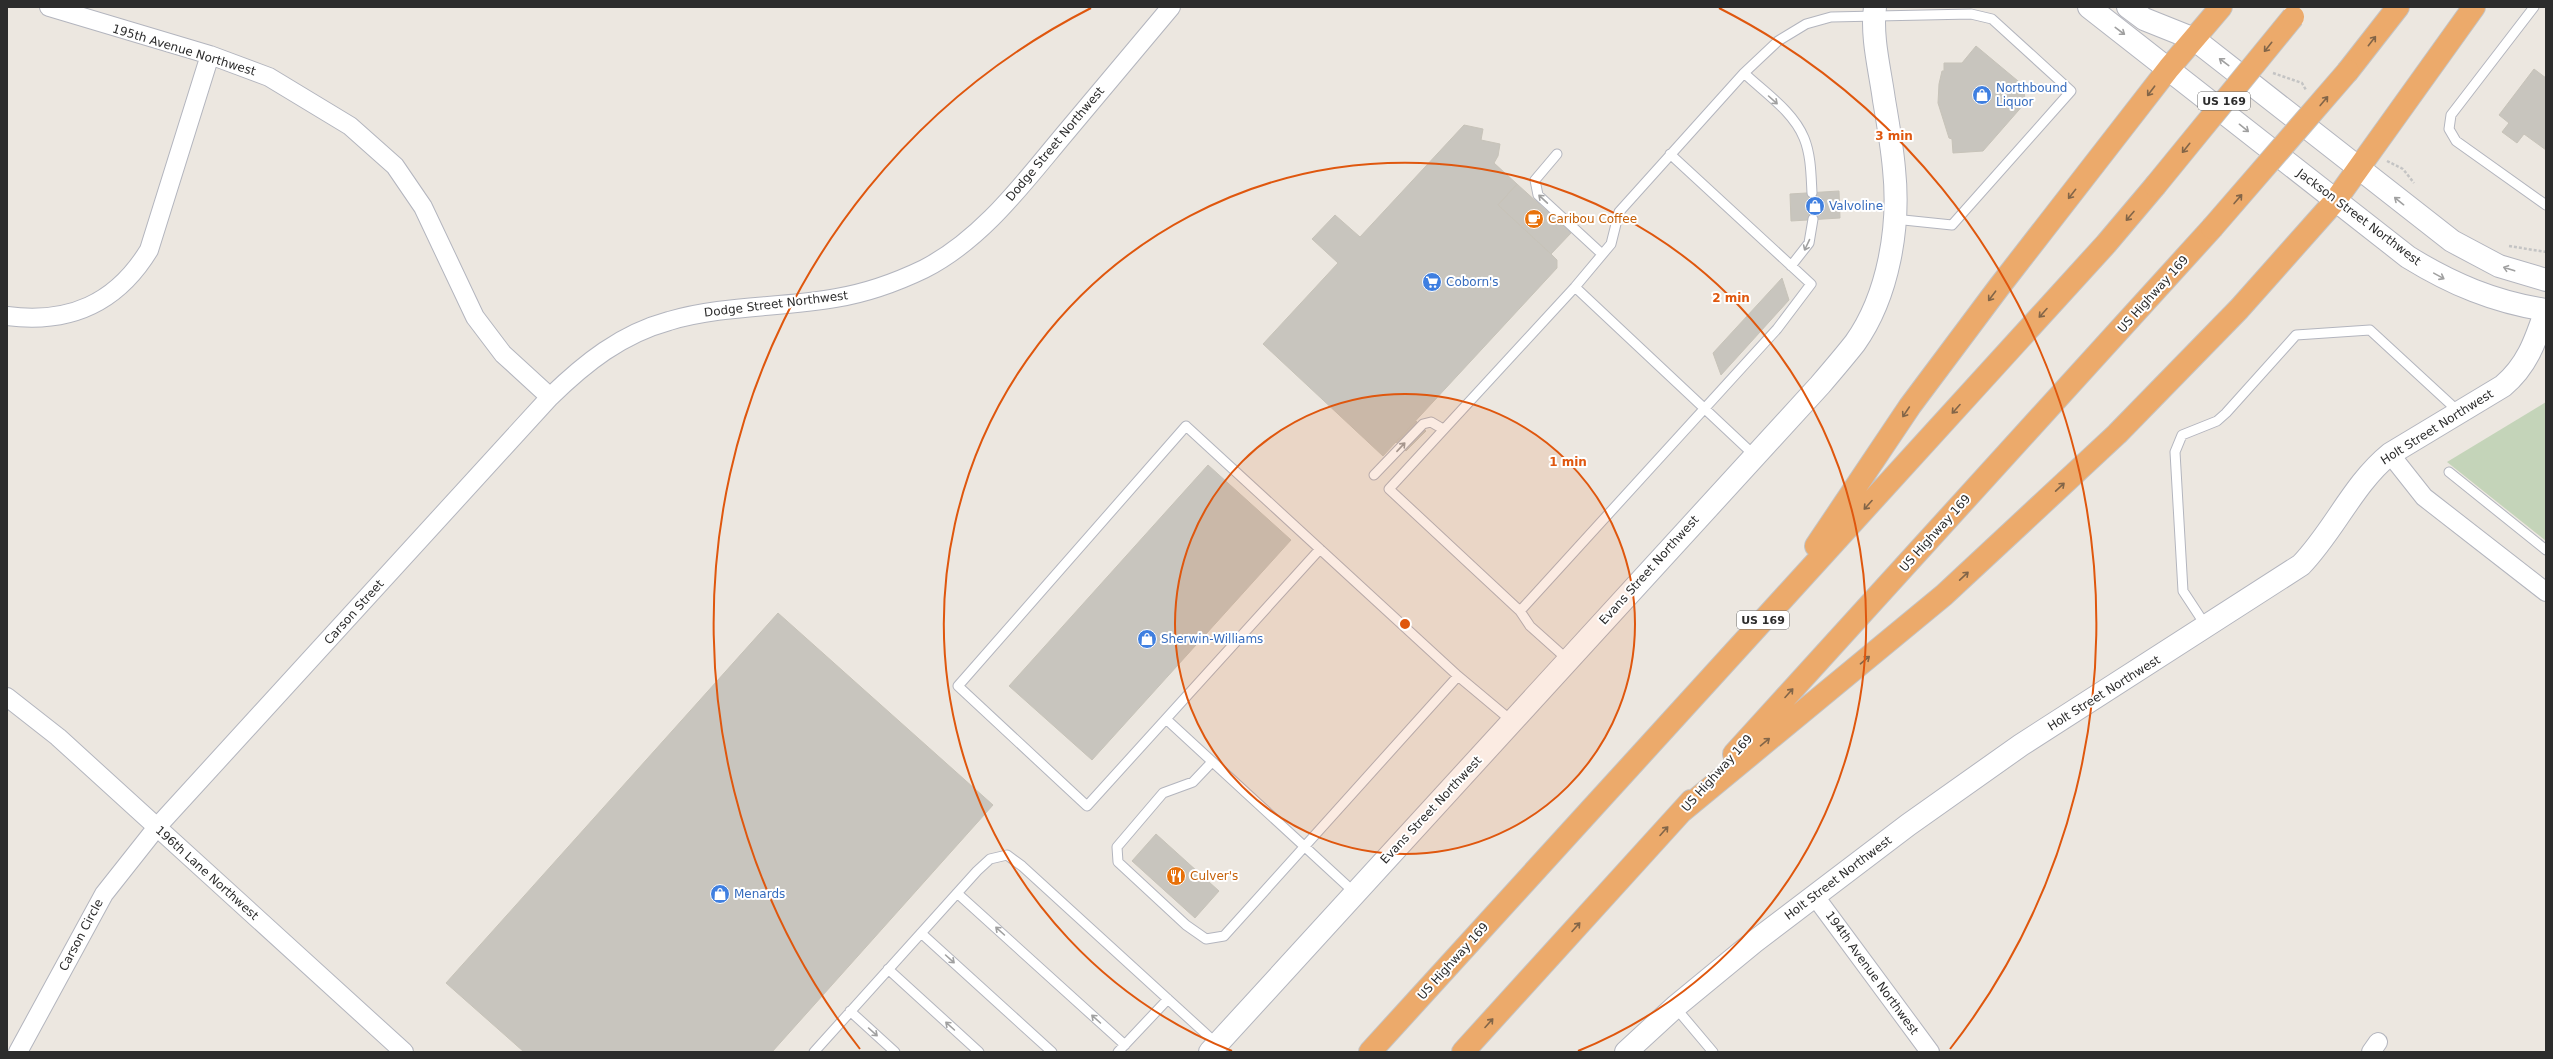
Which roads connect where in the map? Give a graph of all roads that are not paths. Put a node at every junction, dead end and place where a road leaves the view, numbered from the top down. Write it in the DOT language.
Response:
graph roads {
  1 [pos="49,7"];
  2 [pos="1171,7"];
  3 [pos="2089,7"];
  4 [pos="2221,7"];
  5 [pos="2398,7"];
  6 [pos="2474,7"];
  7 [pos="2534,7"];
  8 [pos="1874,11"];
  9 [pos="2139,11"];
  10 [pos="2296,12"];
  11 [pos="2194,39"];
  12 [pos="210,55"];
  13 [pos="2169,68"];
  14 [pos="1744,73"];
  15 [pos="1557,154"];
  16 [pos="1670,154"];
  17 [pos="2360,169"];
  18 [pos="1812,193"];
  19 [pos="2335,201"];
  20 [pos="2546,205"];
  21 [pos="1813,219"];
  22 [pos="1894,219"];
  23 [pos="1602,254"];
  24 [pos="1791,266"];
  25 [pos="2546,280"];
  26 [pos="1574,287"];
  27 [pos="2546,310"];
  28 [pos="7,316"];
  29 [pos="550,397"];
  30 [pos="1704,408"];
  31 [pos="2459,412"];
  32 [pos="1443,429"];
  33 [pos="2390,454"];
  34 [pos="1754,455"];
  35 [pos="2449,472"];
  36 [pos="1374,475"];
  37 [pos="1320,549"];
  38 [pos="2546,550"];
  39 [pos="2546,592"];
  40 [pos="1776,606"];
  41 [pos="1520,611"];
  42 [pos="2207,628"];
  43 [pos="1568,660"];
  44 [pos="1458,676"];
  45 [pos="7,697"];
  46 [pos="1166,718"];
  47 [pos="1513,722"];
  48 [pos="1212,762"];
  49 [pos="1681,812"];
  50 [pos="157,827"];
  51 [pos="1304,847"];
  52 [pos="957,893"];
  53 [pos="1355,893"];
  54 [pos="1814,895"];
  55 [pos="921,933"];
  56 [pos="888,969"];
  57 [pos="1168,999"];
  58 [pos="1675,1007"];
  59 [pos="850,1011"];
  60 [pos="1214,1048"];
  61 [pos="1122,1049"];
  62 [pos="817,1051"];
  63 [pos="18,1052"];
  64 [pos="404,1052"];
  65 [pos="895,1052"];
  66 [pos="979,1052"];
  67 [pos="1052,1052"];
  68 [pos="1370,1052"];
  69 [pos="1463,1052"];
  70 [pos="1626,1052"];
  71 [pos="1712,1052"];
  72 [pos="1930,1052"];
  1 -- 12 [label="street, 195th Avenue Northwest"];
  2 -- 29 [label="street, Dodge Street Northwest"];
  3 -- 13 [label="street, Jackson Street Northwest, one-way"];
  4 -- 11 [label="highway"];
  49 -- 5 [label="highway, US Highway 169, one-way, bridge"];
  6 -- 17 [label="highway"];
  7 -- 20 [label="lane"];
  8 -- 14 [label="lane"];
  8 -- 22 [label="street, Evans Street Northwest"];
  8 -- 22 [label="lane"];
  9 -- 11 [label="street"];
  10 -- 40 [label="highway, US Highway 169 / US 169, one-way, bridge"];
  11 -- 13 [label="highway"];
  17 -- 11 [label="street, one-way"];
  12 -- 28 [label="street"];
  12 -- 29 [label="street, 195th Avenue Northwest"];
  13 -- 19 [label="street, Jackson Street Northwest, one-way"];
  13 -- 40 [label="highway, one-way"];
  14 -- 16 [label="lane"];
  14 -- 18 [label="lane, one-way"];
  23 -- 15 [label="lane, one-way"];
  16 -- 23 [label="lane"];
  16 -- 24 [label="lane"];
  17 -- 19 [label="highway"];
  25 -- 17 [label="street, one-way"];
  19 -- 27 [label="street, Jackson Street Northwest, one-way"];
  49 -- 19 [label="highway, one-way"];
  21 -- 24 [label="lane, one-way"];
  22 -- 34 [label="street, Evans Street Northwest"];
  23 -- 26 [label="lane"];
  24 -- 30 [label="lane"];
  26 -- 30 [label="lane"];
  26 -- 32 [label="lane"];
  27 -- 31 [label="street, Holt Street Northwest"];
  29 -- 50 [label="street, Carson Street"];
  30 -- 34 [label="lane"];
  30 -- 41 [label="lane"];
  31 -- 33 [label="street, Holt Street Northwest"];
  31 -- 42 [label="lane"];
  36 -- 32 [label="lane, one-way"];
  32 -- 41 [label="lane"];
  33 -- 39 [label="street"];
  33 -- 42 [label="street, Holt Street Northwest"];
  34 -- 43 [label="street, Evans Street Northwest"];
  35 -- 38 [label="lane"];
  37 -- 44 [label="lane"];
  37 -- 46 [label="lane"];
  37 -- 46 [label="lane"];
  40 -- 68 [label="highway, US Highway 169 / US 169"];
  41 -- 43 [label="lane"];
  42 -- 54 [label="street, Holt Street Northwest"];
  43 -- 47 [label="street, Evans Street Northwest"];
  44 -- 47 [label="lane"];
  44 -- 51 [label="lane"];
  45 -- 50 [label="street, 196th Lane Northwest"];
  46 -- 48 [label="lane"];
  47 -- 53 [label="street, Evans Street Northwest"];
  48 -- 51 [label="lane"];
  48 -- 51 [label="lane"];
  69 -- 49 [label="highway, US Highway 169, one-way"];
  50 -- 63 [label="street, Carson Circle"];
  50 -- 64 [label="street, 196th Lane Northwest"];
  51 -- 53 [label="lane"];
  52 -- 55 [label="lane"];
  52 -- 57 [label="lane"];
  61 -- 52 [label="lane, one-way"];
  53 -- 60 [label="street, Evans Street Northwest"];
  54 -- 58 [label="street, Holt Street Northwest"];
  54 -- 72 [label="street, 194th Avenue Northwest"];
  55 -- 56 [label="lane"];
  55 -- 67 [label="lane, one-way"];
  56 -- 59 [label="lane"];
  66 -- 56 [label="lane, one-way"];
  57 -- 60 [label="lane"];
  57 -- 61 [label="lane"];
  58 -- 70 [label="street, Holt Street Northwest"];
  58 -- 71 [label="lane"];
  59 -- 62 [label="lane"];
  59 -- 65 [label="lane, one-way"];
}
